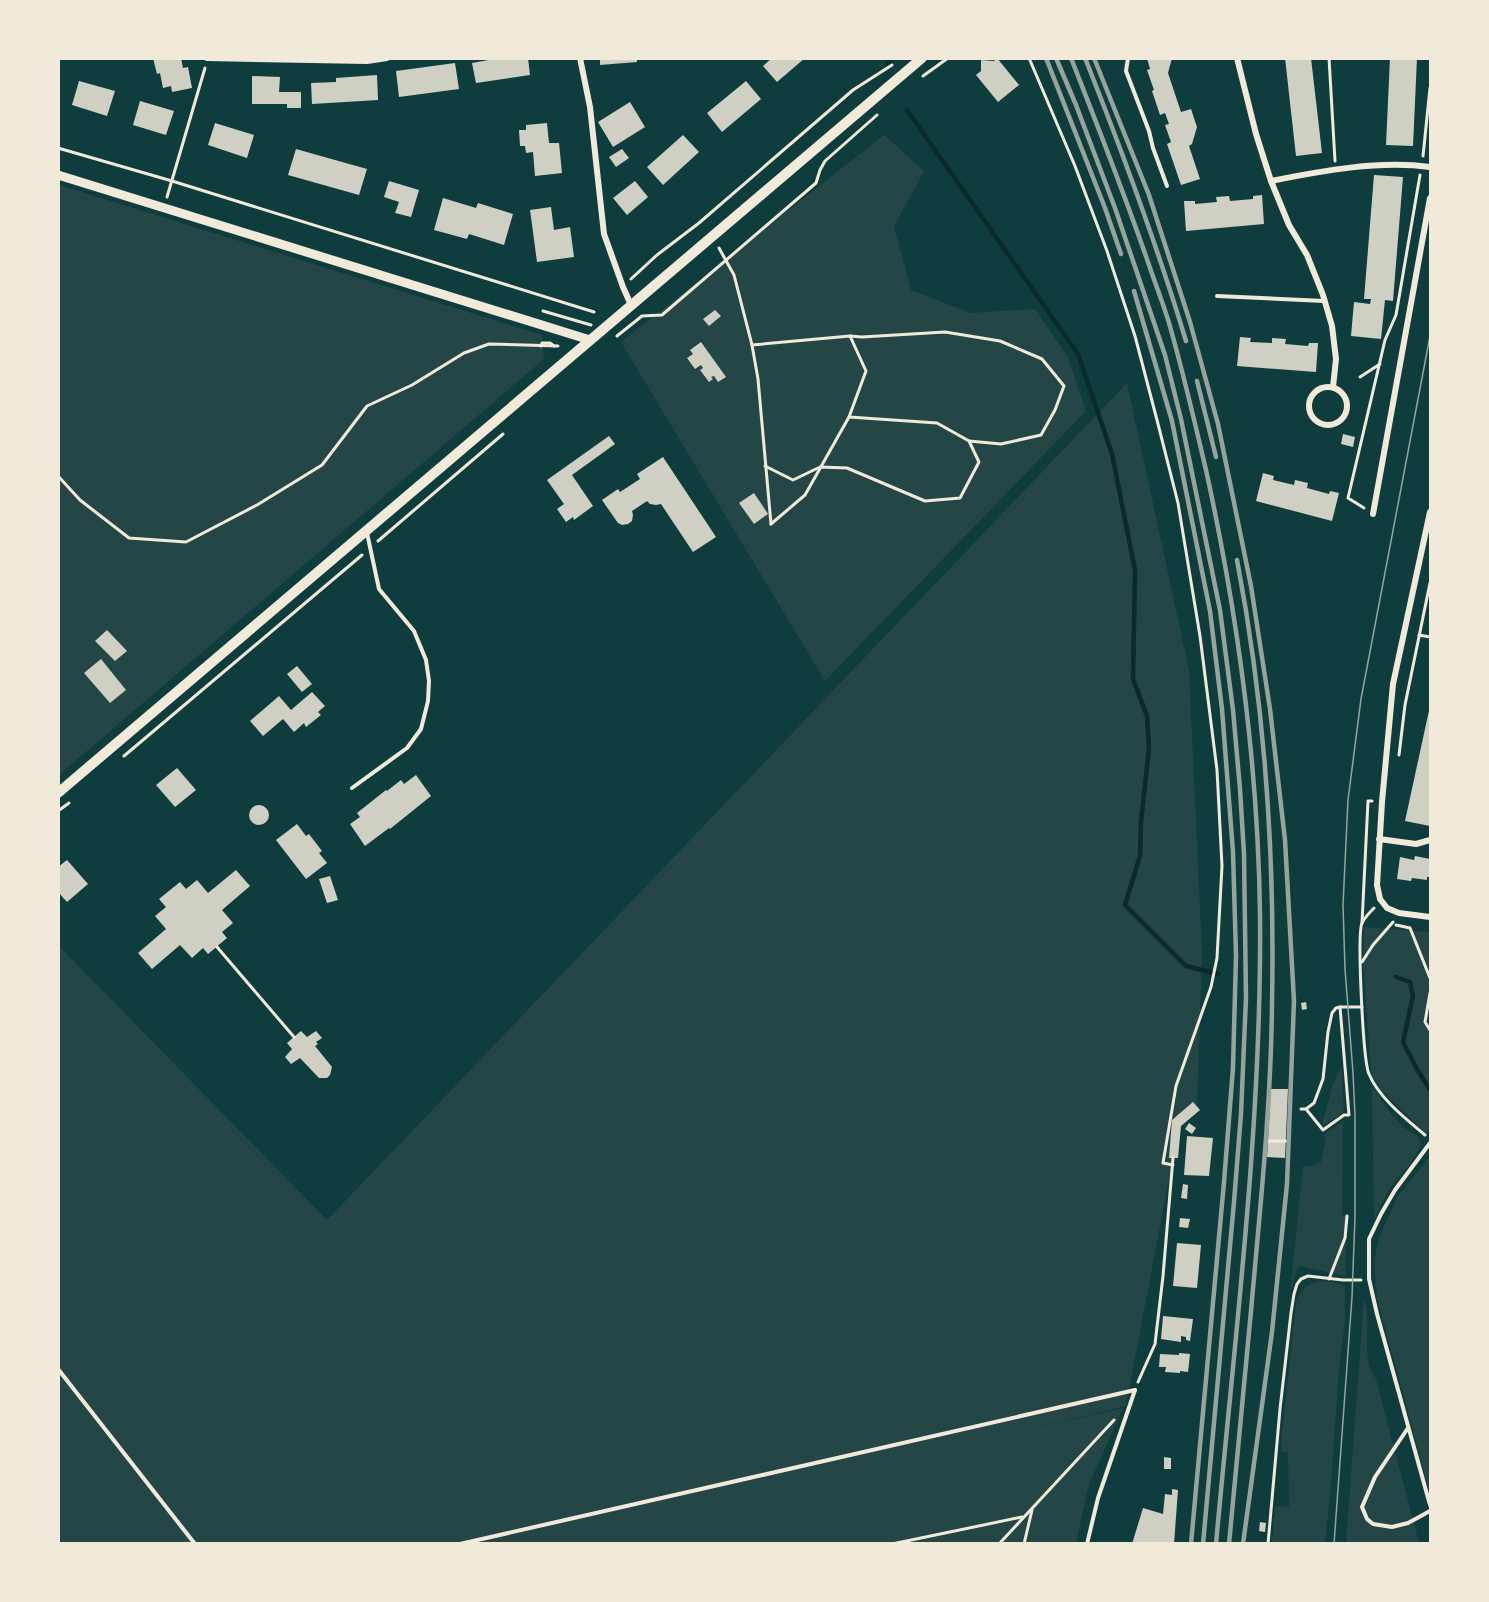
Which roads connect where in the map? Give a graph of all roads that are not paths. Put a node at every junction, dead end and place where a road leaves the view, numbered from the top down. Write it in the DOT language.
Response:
graph roads {
  1 [pos="387,58"];
  2 [pos="580,58"];
  3 [pos="922,58"];
  4 [pos="1128,58"];
  5 [pos="1237,58"];
  6 [pos="207,59"];
  7 [pos="1431,167"];
  8 [pos="58,176"];
  9 [pos="1271,181"];
  10 [pos="1167,186"];
  11 [pos="1431,198"];
  12 [pos="1217,296"];
  13 [pos="1324,301"];
  14 [pos="631,305"];
  15 [pos="590,340"];
  16 [pos="1333,387"];
  17 [pos="1431,512"];
  18 [pos="1373,514"];
  19 [pos="367,532"];
  20 [pos="352,788"];
  21 [pos="58,793"];
  22 [pos="1379,839"];
  23 [pos="1431,840"];
  24 [pos="1431,918"];
  25 [pos="1431,1142"];
  26 [pos="58,1369"];
  27 [pos="1409,1427"];
  28 [pos="1431,1505"];
  29 [pos="1431,1511"];
  30 [pos="195,1544"];
  31 [pos="460,1544"];
  32 [pos="1087,1544"];
  1 -- 6 [label="street"];
  2 -- 14 [label="street"];
  3 -- 14 [label="main road"];
  4 -- 10 [label="lane"];
  5 -- 9 [label="street"];
  7 -- 9 [label="street"];
  8 -- 15 [label="street"];
  9 -- 13 [label="street"];
  11 -- 18 [label="street"];
  12 -- 13 [label="lane"];
  13 -- 16 [label="street"];
  14 -- 15 [label="main road"];
  15 -- 19 [label="main road"];
  16 -- 16 [label="street"];
  17 -- 22 [label="street"];
  19 -- 20 [label="lane"];
  19 -- 21 [label="main road"];
  22 -- 23 [label="street"];
  22 -- 24 [label="street"];
  25 -- 27 [label="lane"];
  26 -- 30 [label="lane"];
  27 -- 28 [label="lane"];
  27 -- 29 [label="lane"];
  31 -- 32 [label="lane"];
}
